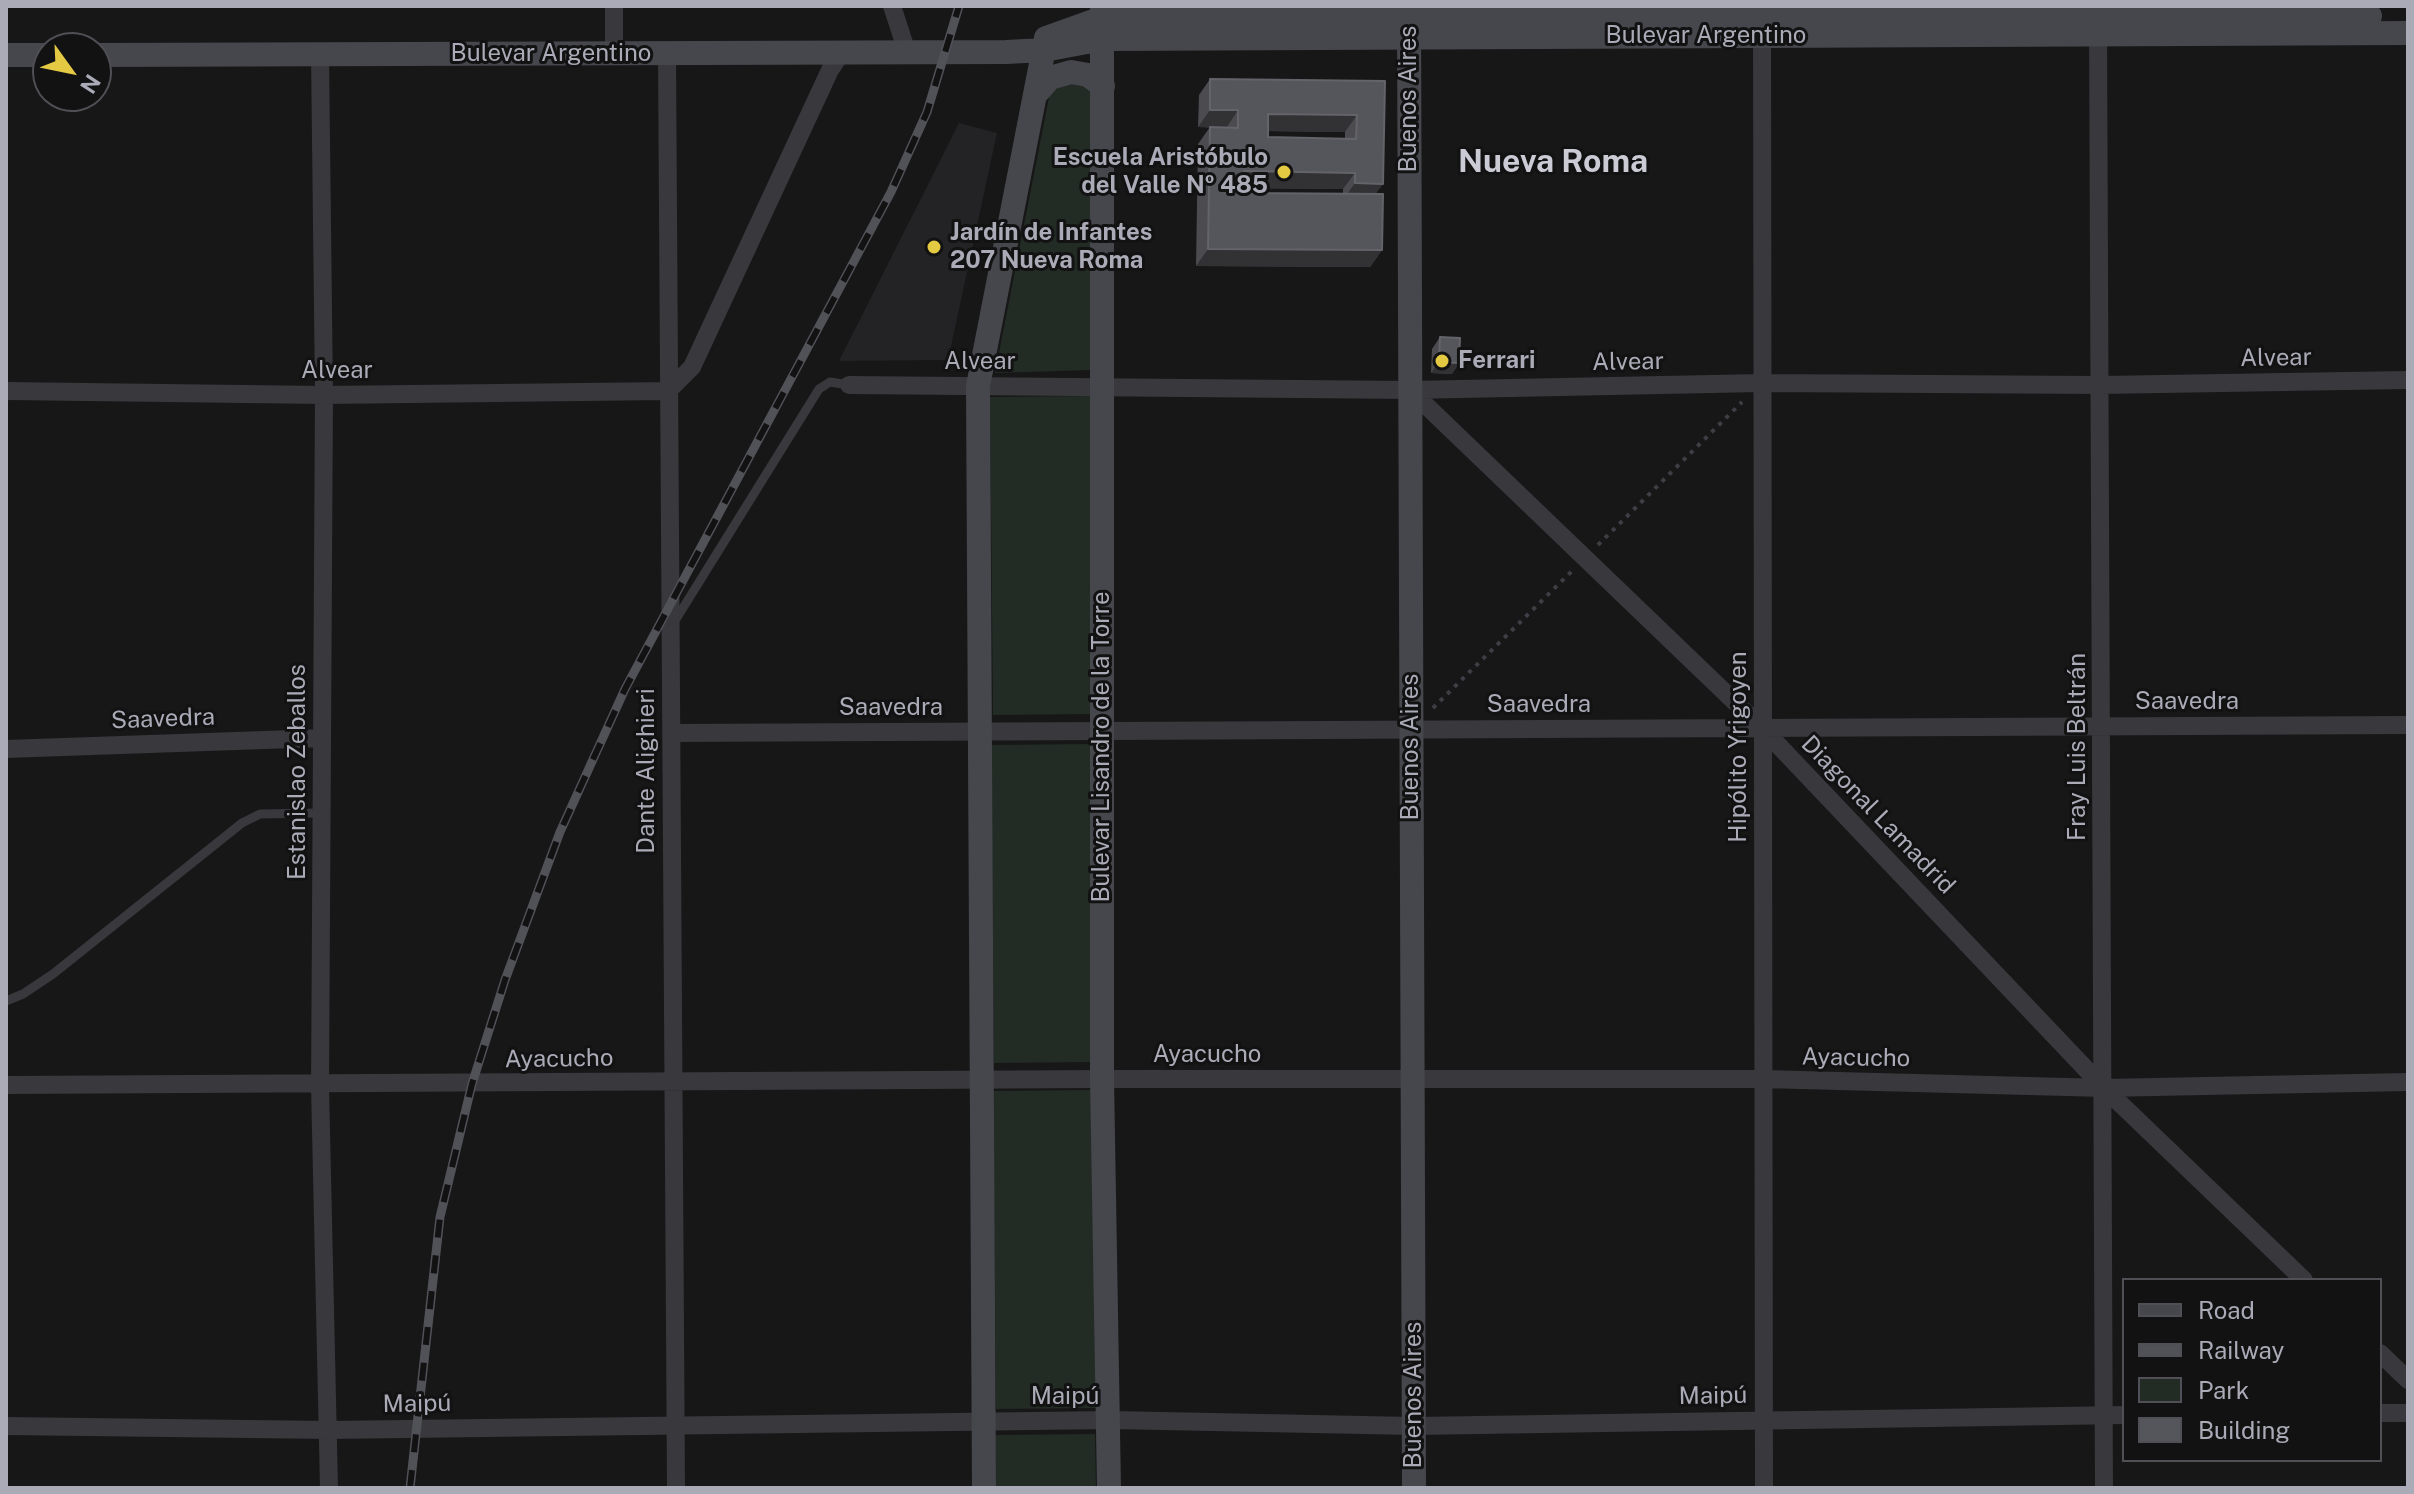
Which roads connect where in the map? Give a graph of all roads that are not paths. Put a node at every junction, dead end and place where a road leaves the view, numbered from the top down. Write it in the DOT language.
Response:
graph roads {
  1 [pos="614,6"];
  2 [pos="892,6"];
  3 [pos="1200,11"];
  4 [pos="2408,16"];
  5 [pos="1762,19"];
  6 [pos="2098,19"];
  7 [pos="1409,20"];
  8 [pos="1102,21"];
  9 [pos="2408,33"];
  10 [pos="1045,44"];
  11 [pos="842,52"];
  12 [pos="907,52"];
  13 [pos="614,53"];
  14 [pos="667,53"];
  15 [pos="6,55"];
  16 [pos="32,55"];
  17 [pos="112,55"];
  18 [pos="320,55"];
  19 [pos="1103,86"];
  20 [pos="1035,95"];
  21 [pos="2408,380"];
  22 [pos="1762,383"];
  23 [pos="849,385"];
  24 [pos="1101,385"];
  25 [pos="2100,385"];
  26 [pos="978,386"];
  27 [pos="1410,390"];
  28 [pos="6,391"];
  29 [pos="668,391"];
  30 [pos="324,395"];
  31 [pos="670,629"];
  32 [pos="2408,725"];
  33 [pos="2102,726"];
  34 [pos="1762,728"];
  35 [pos="1411,730"];
  36 [pos="1102,731"];
  37 [pos="979,732"];
  38 [pos="671,733"];
  39 [pos="322,738"];
  40 [pos="6,749"];
  41 [pos="321,813"];
  42 [pos="6,1001"];
  43 [pos="1102,1079"];
  44 [pos="1763,1079"];
  45 [pos="1412,1080"];
  46 [pos="671,1081"];
  47 [pos="980,1082"];
  48 [pos="2408,1082"];
  49 [pos="6,1085"];
  50 [pos="320,1086"];
  51 [pos="2104,1088"];
  52 [pos="2302,1278"];
  53 [pos="2382,1355"];
  54 [pos="2408,1380"];
  55 [pos="2382,1413"];
  56 [pos="2408,1413"];
  57 [pos="2103,1415"];
  58 [pos="2122,1415"];
  59 [pos="1111,1420"];
  60 [pos="1764,1420"];
  61 [pos="984,1421"];
  62 [pos="6,1426"];
  63 [pos="676,1426"];
  64 [pos="1414,1426"];
  65 [pos="329,1430"];
  66 [pos="329,1488"];
  67 [pos="676,1488"];
  68 [pos="984,1488"];
  69 [pos="1109,1488"];
  70 [pos="1414,1488"];
  71 [pos="1764,1488"];
  72 [pos="2104,1488"];
  1 -- 13 [label="street"];
  2 -- 12 [label="street"];
  3 -- 7 [label="main road, Bulevar Argentino"];
  3 -- 8 [label="main road, Bulevar Argentino"];
  4 -- 6 [label="main road, Bulevar Argentino"];
  5 -- 6 [label="main road, Bulevar Argentino"];
  5 -- 7 [label="main road, Bulevar Argentino"];
  5 -- 22 [label="street, Hipólito Yrigoyen"];
  6 -- 9 [label="main road, Bulevar Argentino"];
  6 -- 25 [label="street, Fray Luis Beltrán"];
  7 -- 8 [label="main road, Bulevar Argentino"];
  7 -- 27 [label="main road, Buenos Aires"];
  8 -- 10 [label="main road, Bulevar Argentino"];
  8 -- 19 [label="main road, Bulevar Lisandro de la Torre"];
  10 -- 12 [label="main road, Bulevar Argentino"];
  10 -- 20 [label="main road"];
  11 -- 12 [label="main road, Bulevar Argentino"];
  11 -- 14 [label="main road, Bulevar Argentino"];
  11 -- 29 [label="street"];
  13 -- 14 [label="main road, Bulevar Argentino"];
  13 -- 18 [label="main road, Bulevar Argentino"];
  14 -- 29 [label="street, Dante Alighieri"];
  15 -- 16 [label="main road"];
  17 -- 18 [label="main road, Bulevar Argentino"];
  18 -- 30 [label="street, Estanislao Zeballos"];
  19 -- 20 [label="main road"];
  19 -- 24 [label="main road, Bulevar Lisandro de la Torre"];
  20 -- 26 [label="main road"];
  21 -- 25 [label="street, Alvear"];
  22 -- 25 [label="street, Alvear"];
  22 -- 27 [label="street, Alvear"];
  22 -- 34 [label="street, Hipólito Yrigoyen"];
  23 -- 26 [label="street, Alvear"];
  23 -- 31 [label="lane"];
  24 -- 26 [label="street, Alvear"];
  24 -- 27 [label="street, Alvear"];
  24 -- 36 [label="main road, Bulevar Lisandro de la Torre"];
  25 -- 33 [label="street, Fray Luis Beltrán"];
  26 -- 37 [label="main road"];
  27 -- 34 [label="street, Diagonal Lamadrid"];
  27 -- 35 [label="main road, Buenos Aires"];
  28 -- 30 [label="street, Alvear"];
  29 -- 30 [label="street, Alvear"];
  29 -- 31 [label="street, Dante Alighieri"];
  30 -- 39 [label="street, Estanislao Zeballos"];
  31 -- 38 [label="street, Dante Alighieri"];
  32 -- 33 [label="street, Saavedra"];
  33 -- 34 [label="street, Saavedra"];
  33 -- 51 [label="street, Fray Luis Beltrán"];
  34 -- 35 [label="street, Saavedra"];
  34 -- 44 [label="street, Hipólito Yrigoyen"];
  34 -- 51 [label="street, Diagonal Lamadrid"];
  35 -- 36 [label="street, Saavedra"];
  35 -- 45 [label="main road, Buenos Aires"];
  36 -- 37 [label="street, Saavedra"];
  36 -- 43 [label="main road, Bulevar Lisandro de la Torre"];
  37 -- 38 [label="street, Saavedra"];
  37 -- 47 [label="main road"];
  38 -- 46 [label="street, Dante Alighieri"];
  39 -- 40 [label="street, Saavedra"];
  39 -- 41 [label="street, Estanislao Zeballos"];
  41 -- 42 [label="lane"];
  41 -- 50 [label="street, Estanislao Zeballos"];
  43 -- 45 [label="street, Ayacucho"];
  43 -- 47 [label="street, Ayacucho"];
  43 -- 59 [label="main road, Bulevar Lisandro de la Torre"];
  44 -- 45 [label="street, Ayacucho"];
  44 -- 51 [label="street, Ayacucho"];
  44 -- 60 [label="street, Hipólito Yrigoyen"];
  45 -- 64 [label="main road, Buenos Aires"];
  46 -- 47 [label="street, Ayacucho"];
  46 -- 50 [label="street, Ayacucho"];
  46 -- 63 [label="street, Dante Alighieri"];
  47 -- 61 [label="main road"];
  48 -- 51 [label="street, Ayacucho"];
  49 -- 50 [label="street, Ayacucho"];
  50 -- 65 [label="street, Estanislao Zeballos"];
  51 -- 52 [label="street, Diagonal Lamadrid"];
  51 -- 57 [label="street, Fray Luis Beltrán"];
  53 -- 54 [label="street"];
  55 -- 56 [label="street"];
  57 -- 58 [label="street, Maipú"];
  57 -- 60 [label="street, Maipú"];
  57 -- 72 [label="street, Fray Luis Beltrán"];
  59 -- 61 [label="street, Maipú"];
  59 -- 64 [label="street, Maipú"];
  59 -- 69 [label="main road, Bulevar Lisandro de la Torre"];
  60 -- 64 [label="street, Maipú"];
  60 -- 71 [label="street, Hipólito Yrigoyen"];
  61 -- 63 [label="street, Maipú"];
  61 -- 68 [label="main road"];
  62 -- 65 [label="street, Maipú"];
  63 -- 65 [label="street, Maipú"];
  63 -- 67 [label="street, Dante Alighieri"];
  64 -- 70 [label="main road, Buenos Aires"];
  65 -- 66 [label="street, Estanislao Zeballos"];
}
